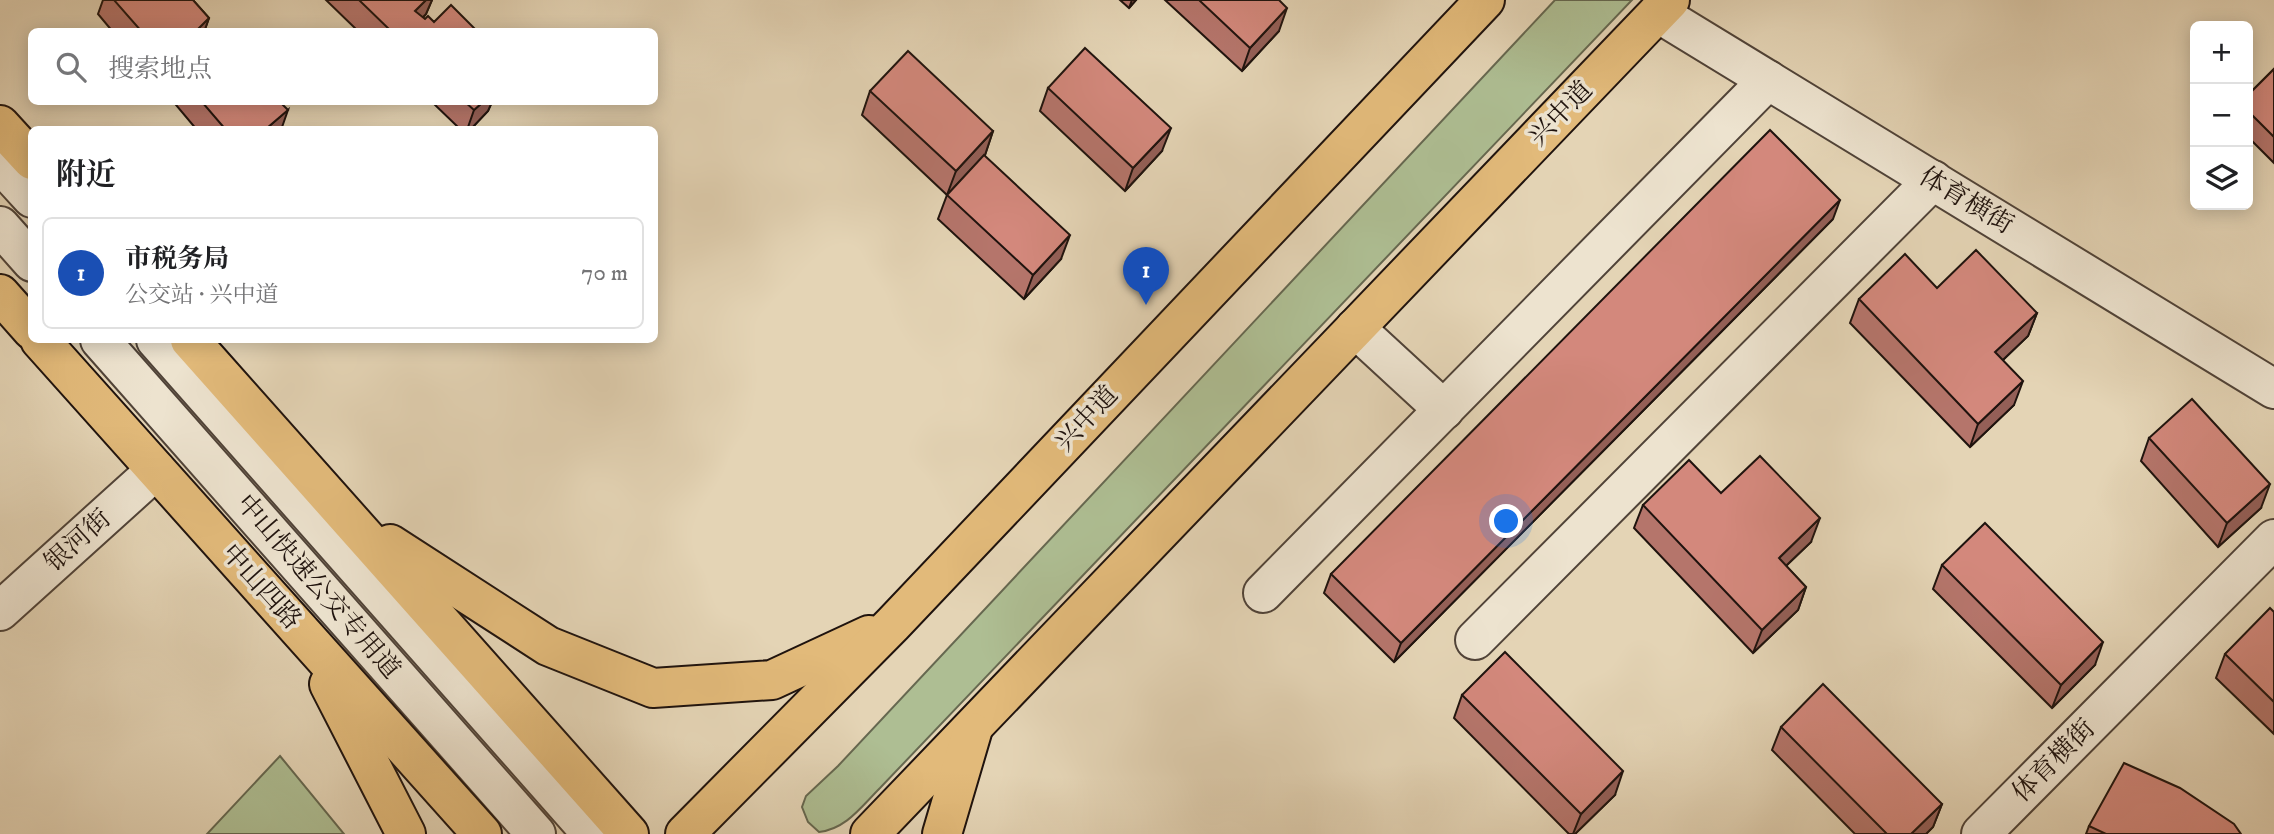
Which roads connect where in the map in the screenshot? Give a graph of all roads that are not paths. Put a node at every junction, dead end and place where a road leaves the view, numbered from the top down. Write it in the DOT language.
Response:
graph roads {
  1 [pos="1485,0"];
  2 [pos="1664,6"];
  3 [pos="1768,80"];
  4 [pos="0,125"];
  5 [pos="28,156"];
  6 [pos="0,163"];
  7 [pos="1933,180"];
  8 [pos="28,194"];
  9 [pos="0,226"];
  10 [pos="28,258"];
  11 [pos="0,294"];
  12 [pos="28,326"];
  13 [pos="1355,328"];
  14 [pos="43,343"];
  15 [pos="103,343"];
  16 [pos="159,343"];
  17 [pos="193,343"];
  18 [pos="2274,388"];
  19 [pos="1444,411"];
  20 [pos="156,470"];
  21 [pos="348,517"];
  22 [pos="2274,539"];
  23 [pos="1263,593"];
  24 [pos="0,611"];
  25 [pos="893,624"];
  26 [pos="304,635"];
  27 [pos="1475,640"];
  28 [pos="974,727"];
  29 [pos="406,834"];
  30 [pos="481,834"];
  31 [pos="536,834"];
  32 [pos="592,834"];
  33 [pos="629,834"];
  34 [pos="685,834"];
  35 [pos="870,834"];
  36 [pos="942,834"];
  37 [pos="1981,834"];
  1 -- 25 [label="main road, 兴中道"];
  2 -- 3 [label="street, 体育横街"];
  2 -- 13 [label="main road, 兴中道"];
  3 -- 7 [label="street, 体育横街"];
  3 -- 19 [label="street"];
  4 -- 5 [label="main road"];
  6 -- 8 [label="street"];
  7 -- 18 [label="street, 体育横街"];
  7 -- 27 [label="street"];
  9 -- 10 [label="street"];
  11 -- 12 [label="main road"];
  13 -- 19 [label="street"];
  13 -- 28 [label="main road, 兴中道"];
  14 -- 20 [label="main road, 中山四路"];
  15 -- 31 [label="street, 中山快速公交专用道"];
  16 -- 32 [label="street, 中山快速公交专用道"];
  17 -- 21 [label="main road"];
  19 -- 23 [label="street"];
  20 -- 24 [label="street, 银河街"];
  20 -- 26 [label="main road, 中山四路"];
  21 -- 25 [label="main road"];
  21 -- 33 [label="main road"];
  22 -- 37 [label="street, 体育横街"];
  25 -- 34 [label="main road, 兴中道"];
  26 -- 29 [label="main road"];
  26 -- 30 [label="main road, 中山四路"];
  28 -- 35 [label="main road, 兴中道"];
  28 -- 36 [label="main road"];
}
